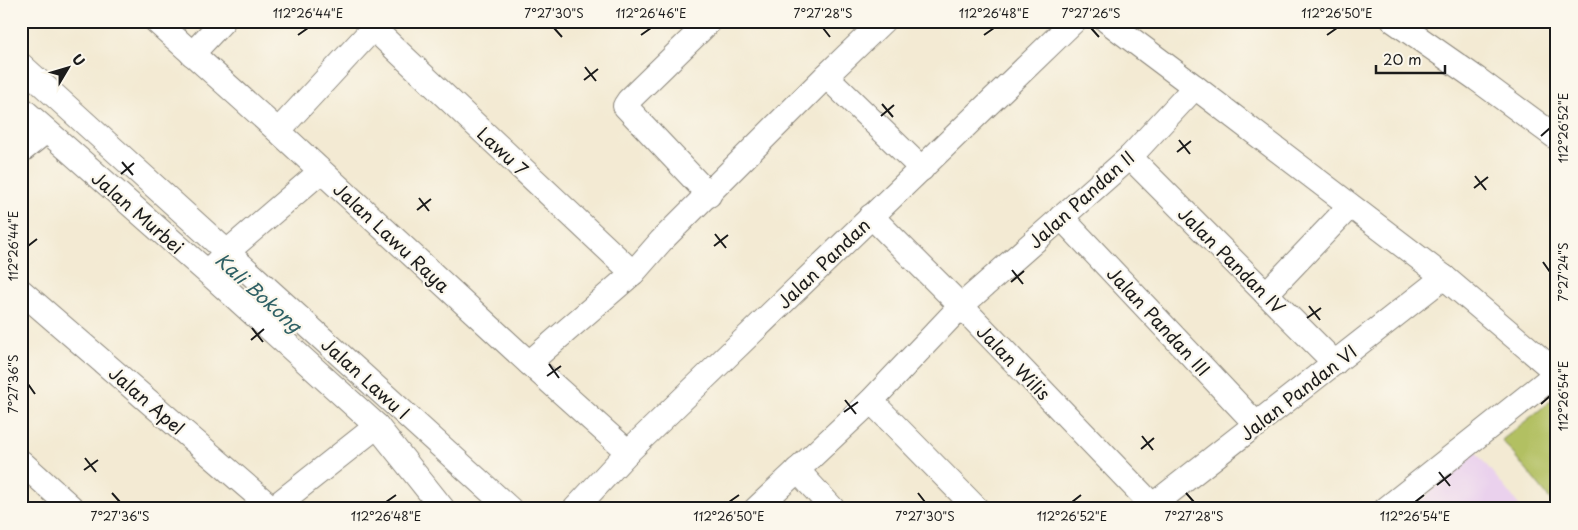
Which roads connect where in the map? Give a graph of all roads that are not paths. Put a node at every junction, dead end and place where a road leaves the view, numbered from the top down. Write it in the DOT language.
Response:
graph roads {
  1 [pos="156,21"];
  2 [pos="223,21"];
  3 [pos="710,21"];
  4 [pos="883,21"];
  5 [pos="1074,21"];
  6 [pos="1107,21"];
  7 [pos="1394,21"];
  8 [pos="377,25"];
  9 [pos="192,54"];
  10 [pos="21,65"];
  11 [pos="826,76"];
  12 [pos="1195,87"];
  13 [pos="21,108"];
  14 [pos="46,131"];
  15 [pos="278,131"];
  16 [pos="1557,138"];
  17 [pos="21,151"];
  18 [pos="1130,157"];
  19 [pos="922,169"];
  20 [pos="320,172"];
  21 [pos="708,194"];
  22 [pos="1350,206"];
  23 [pos="871,216"];
  24 [pos="1061,217"];
  25 [pos="227,252"];
  26 [pos="207,273"];
  27 [pos="633,273"];
  28 [pos="1444,277"];
  29 [pos="21,292"];
  30 [pos="1266,294"];
  31 [pos="961,306"];
  32 [pos="528,363"];
  33 [pos="1335,363"];
  34 [pos="1557,373"];
  35 [pos="871,401"];
  36 [pos="1256,425"];
  37 [pos="377,426"];
  38 [pos="628,452"];
  39 [pos="21,462"];
  40 [pos="797,470"];
  41 [pos="1152,508"];
  42 [pos="72,509"];
  43 [pos="273,509"];
  44 [pos="443,509"];
  45 [pos="510,509"];
  46 [pos="575,509"];
  47 [pos="756,509"];
  48 [pos="833,509"];
  49 [pos="977,509"];
  50 [pos="1386,509"];
  1 -- 9 [label="street, Jalan Lawu Raya"];
  2 -- 9 [label="street"];
  3 -- 21 [label="street"];
  4 -- 11 [label="street"];
  5 -- 19 [label="street, Jalan Pandan"];
  6 -- 12 [label="street"];
  7 -- 16 [label="street"];
  8 -- 15 [label="street"];
  8 -- 27 [label="street, Lawu 7"];
  9 -- 15 [label="street, Jalan Lawu Raya"];
  10 -- 25 [label="street, Jalan Lawu I"];
  11 -- 19 [label="street"];
  11 -- 21 [label="street"];
  12 -- 18 [label="street, Jalan Pandan II"];
  12 -- 22 [label="street"];
  13 -- 14 [label="street, Jalan Murbei"];
  14 -- 17 [label="street"];
  14 -- 26 [label="street, Jalan Murbei"];
  15 -- 20 [label="street, Jalan Lawu Raya"];
  18 -- 24 [label="street, Jalan Pandan II"];
  18 -- 30 [label="street, Jalan Pandan IV"];
  19 -- 23 [label="street, Jalan Pandan"];
  20 -- 25 [label="street"];
  20 -- 32 [label="street, Jalan Lawu Raya"];
  21 -- 27 [label="street"];
  22 -- 28 [label="street"];
  22 -- 30 [label="street"];
  23 -- 31 [label="street, Jalan Wilis"];
  23 -- 38 [label="street, Jalan Pandan"];
  24 -- 31 [label="street, Jalan Pandan II"];
  24 -- 36 [label="street, Jalan Pandan III"];
  25 -- 26 [label="street"];
  25 -- 45 [label="street, Jalan Lawu I"];
  26 -- 37 [label="street, Jalan Murbei"];
  27 -- 32 [label="street"];
  28 -- 33 [label="street, Jalan Pandan VI"];
  28 -- 34 [label="street"];
  29 -- 43 [label="street, Jalan Apel"];
  30 -- 33 [label="street, Jalan Pandan IV"];
  31 -- 35 [label="street, Jalan Pandan II"];
  31 -- 41 [label="street, Jalan Wilis"];
  32 -- 38 [label="street, Jalan Lawu Raya"];
  33 -- 36 [label="street, Jalan Pandan VI"];
  34 -- 50 [label="street"];
  35 -- 40 [label="street, Jalan Pandan II"];
  35 -- 49 [label="street"];
  36 -- 41 [label="street, Jalan Pandan VI"];
  37 -- 43 [label="street"];
  37 -- 44 [label="street, Jalan Murbei"];
  38 -- 46 [label="street, Jalan Pandan"];
  39 -- 42 [label="street"];
  40 -- 47 [label="street, Jalan Pandan II"];
  40 -- 48 [label="street"];
}
